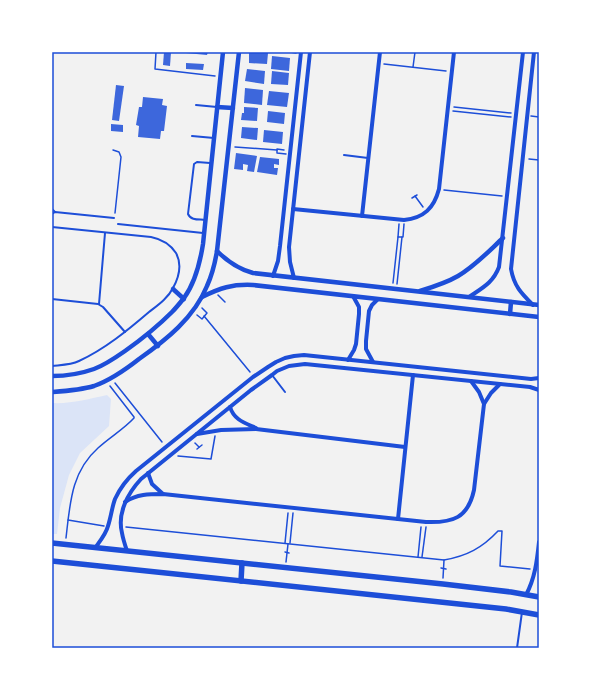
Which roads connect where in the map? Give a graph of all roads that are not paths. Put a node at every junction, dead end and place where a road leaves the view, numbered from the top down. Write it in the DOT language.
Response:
graph roads {
  1 [pos="223,52"];
  2 [pos="239,52"];
  3 [pos="301,52"];
  4 [pos="310,52"];
  5 [pos="380,52"];
  6 [pos="454,52"];
  7 [pos="523,52"];
  8 [pos="534,52"];
  9 [pos="196,105"];
  10 [pos="217,107"];
  11 [pos="233,108"];
  12 [pos="192,136"];
  13 [pos="214,138"];
  14 [pos="344,155"];
  15 [pos="368,158"];
  16 [pos="211,163"];
  17 [pos="52,208"];
  18 [pos="293,209"];
  19 [pos="54,212"];
  20 [pos="52,214"];
  21 [pos="362,216"];
  22 [pos="114,218"];
  23 [pos="206,220"];
  24 [pos="118,224"];
  25 [pos="52,227"];
  26 [pos="105,233"];
  27 [pos="204,233"];
  28 [pos="503,238"];
  29 [pos="217,251"];
  30 [pos="273,276"];
  31 [pos="294,278"];
  32 [pos="173,289"];
  33 [pos="418,292"];
  34 [pos="353,296"];
  35 [pos="202,297"];
  36 [pos="378,298"];
  37 [pos="469,298"];
  38 [pos="52,299"];
  39 [pos="184,299"];
  40 [pos="511,302"];
  41 [pos="99,304"];
  42 [pos="533,305"];
  43 [pos="539,305"];
  44 [pos="510,314"];
  45 [pos="539,317"];
  46 [pos="125,332"];
  47 [pos="148,334"];
  48 [pos="158,346"];
  49 [pos="294,356"];
  50 [pos="348,360"];
  51 [pos="372,362"];
  52 [pos="295,365"];
  53 [pos="52,366"];
  54 [pos="272,375"];
  55 [pos="413,375"];
  56 [pos="52,376"];
  57 [pos="539,378"];
  58 [pos="471,381"];
  59 [pos="500,384"];
  60 [pos="539,390"];
  61 [pos="52,392"];
  62 [pos="285,392"];
  63 [pos="484,404"];
  64 [pos="230,407"];
  65 [pos="256,429"];
  66 [pos="196,435"];
  67 [pos="405,447"];
  68 [pos="148,473"];
  69 [pos="163,494"];
  70 [pos="125,502"];
  71 [pos="398,518"];
  72 [pos="539,542"];
  73 [pos="52,543"];
  74 [pos="95,548"];
  75 [pos="127,551"];
  76 [pos="52,561"];
  77 [pos="242,563"];
  78 [pos="241,581"];
  79 [pos="526,594"];
  80 [pos="539,597"];
  81 [pos="522,611"];
  82 [pos="539,615"];
  83 [pos="517,648"];
  1 -- 10 [label="street"];
  2 -- 11 [label="street"];
  3 -- 30 [label="street"];
  4 -- 18 [label="street"];
  5 -- 15 [label="street"];
  6 -- 21 [label="street"];
  7 -- 28 [label="street"];
  8 -- 42 [label="street"];
  9 -- 10 [label="lane"];
  10 -- 11 [label="street"];
  10 -- 13 [label="street"];
  11 -- 29 [label="street"];
  12 -- 13 [label="lane"];
  13 -- 16 [label="street"];
  14 -- 15 [label="lane"];
  15 -- 21 [label="street"];
  16 -- 23 [label="street"];
  16 -- 23 [label="lane"];
  17 -- 19 [label="lane"];
  18 -- 21 [label="street"];
  18 -- 31 [label="street"];
  19 -- 20 [label="lane"];
  19 -- 22 [label="lane"];
  23 -- 27 [label="street"];
  24 -- 27 [label="lane"];
  25 -- 26 [label="lane"];
  26 -- 32 [label="lane"];
  26 -- 41 [label="lane"];
  27 -- 39 [label="street"];
  28 -- 33 [label="street"];
  28 -- 37 [label="street"];
  29 -- 30 [label="street"];
  29 -- 35 [label="street"];
  30 -- 31 [label="street"];
  31 -- 33 [label="street"];
  32 -- 39 [label="street"];
  32 -- 46 [label="lane"];
  33 -- 37 [label="street"];
  34 -- 35 [label="street"];
  34 -- 36 [label="street"];
  34 -- 50 [label="street"];
  35 -- 48 [label="street"];
  36 -- 44 [label="street"];
  36 -- 51 [label="street"];
  37 -- 40 [label="street"];
  38 -- 41 [label="lane"];
  39 -- 47 [label="street"];
  40 -- 42 [label="street"];
  40 -- 44 [label="street"];
  41 -- 46 [label="lane"];
  42 -- 43 [label="street"];
  44 -- 45 [label="street"];
  46 -- 53 [label="lane"];
  47 -- 48 [label="street"];
  47 -- 56 [label="street"];
  48 -- 61 [label="street"];
  49 -- 50 [label="street"];
  49 -- 52 [label="street"];
  49 -- 74 [label="street"];
  50 -- 51 [label="street"];
  51 -- 57 [label="street"];
  52 -- 54 [label="street"];
  52 -- 55 [label="street"];
  54 -- 62 [label="lane"];
  54 -- 64 [label="street"];
  55 -- 58 [label="street"];
  55 -- 67 [label="street"];
  58 -- 59 [label="street"];
  58 -- 63 [label="street"];
  59 -- 60 [label="street"];
  59 -- 63 [label="street"];
  63 -- 71 [label="street"];
  64 -- 65 [label="street"];
  64 -- 66 [label="street"];
  65 -- 66 [label="street"];
  65 -- 67 [label="street"];
  66 -- 68 [label="street"];
  67 -- 71 [label="street"];
  68 -- 69 [label="street"];
  68 -- 70 [label="street"];
  69 -- 70 [label="street"];
  69 -- 71 [label="street"];
  70 -- 75 [label="street"];
  72 -- 79 [label="street"];
  73 -- 74 [label="main road"];
  74 -- 75 [label="main road"];
  75 -- 77 [label="main road"];
  76 -- 78 [label="main road"];
  77 -- 78 [label="main road"];
  77 -- 79 [label="main road"];
  78 -- 81 [label="main road"];
  79 -- 80 [label="main road"];
  81 -- 82 [label="main road"];
  81 -- 83 [label="lane"];
}
